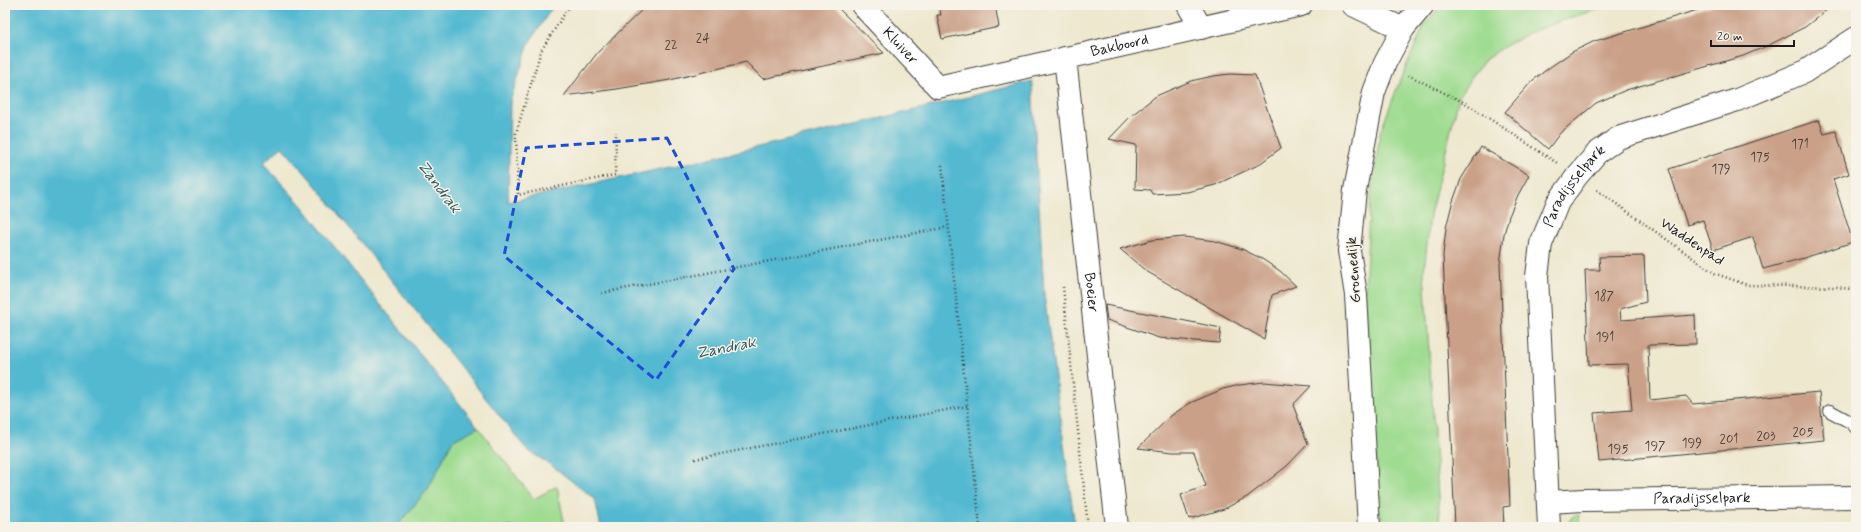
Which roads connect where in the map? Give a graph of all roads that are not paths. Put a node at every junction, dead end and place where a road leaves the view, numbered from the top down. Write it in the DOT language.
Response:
graph roads {
  1 [pos="862,5"];
  2 [pos="1188,5"];
  3 [pos="1302,5"];
  4 [pos="1353,5"];
  5 [pos="1423,5"];
  6 [pos="1201,28"];
  7 [pos="1403,29"];
  8 [pos="1856,38"];
  9 [pos="1065,58"];
  10 [pos="938,87"];
  11 [pos="1830,411"];
  12 [pos="1856,428"];
  13 [pos="1856,497"];
  14 [pos="1548,502"];
  15 [pos="1117,527"];
  16 [pos="1368,527"];
  17 [pos="1549,527"];
  1 -- 10 [label="street, Kluiver"];
  2 -- 6 [label="street"];
  3 -- 6 [label="street, Bakboord"];
  4 -- 7 [label="street"];
  5 -- 7 [label="street, Groenedijk"];
  6 -- 9 [label="street, Bakboord"];
  7 -- 16 [label="street, Groenedijk"];
  8 -- 14 [label="street, Paradijsselpark"];
  9 -- 10 [label="street, Bakboord"];
  9 -- 15 [label="street, Boeier"];
  11 -- 12 [label="lane"];
  13 -- 14 [label="street, Paradijsselpark"];
  14 -- 17 [label="street, Paradijsselpark"];
}
